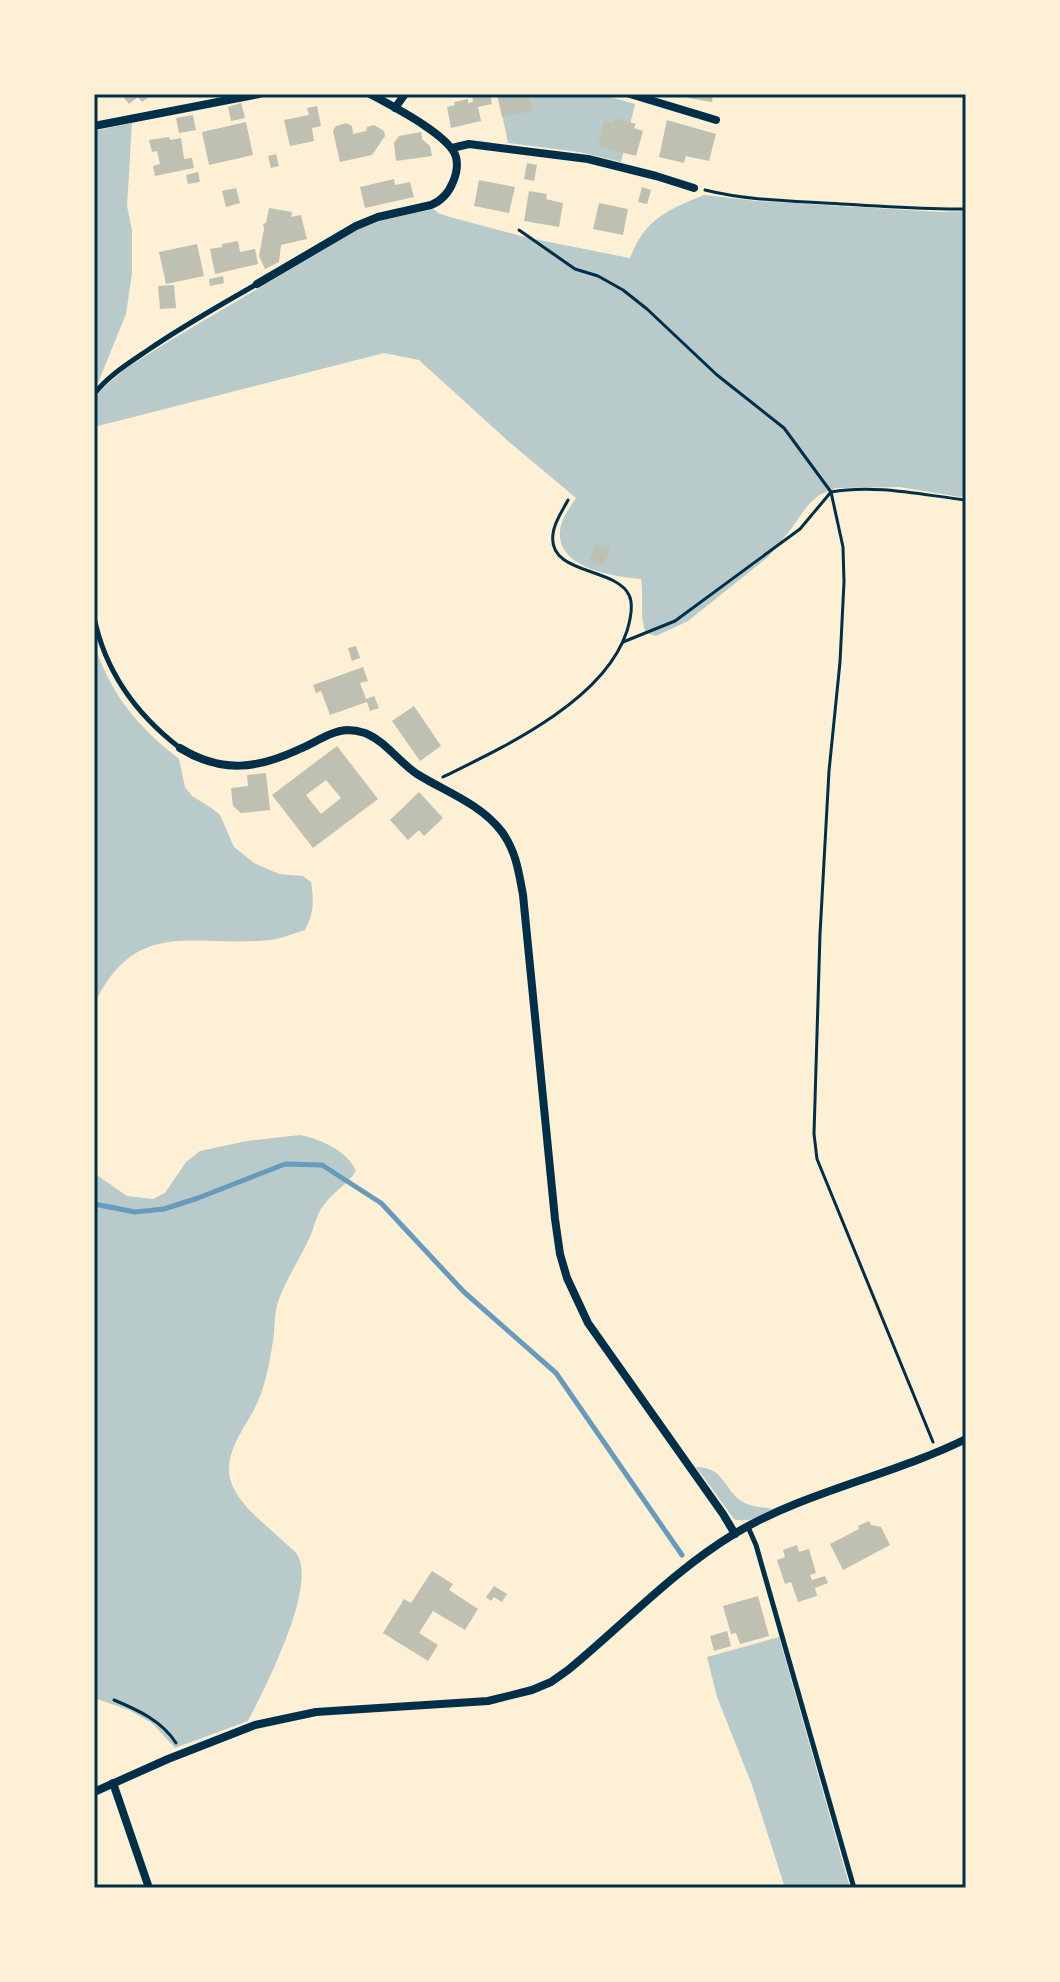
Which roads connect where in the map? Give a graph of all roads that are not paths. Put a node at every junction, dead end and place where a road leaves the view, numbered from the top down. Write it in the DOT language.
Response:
graph roads {
  1 [pos="259,94"];
  2 [pos="370,94"];
  3 [pos="405,94"];
  4 [pos="630,94"];
  5 [pos="395,108"];
  6 [pos="716,120"];
  7 [pos="94,126"];
  8 [pos="452,148"];
  9 [pos="694,188"];
  10 [pos="257,284"];
  11 [pos="94,394"];
  12 [pos="94,617"];
  13 [pos="180,748"];
  14 [pos="966,1439"];
  15 [pos="748,1527"];
  16 [pos="735,1534"];
  17 [pos="113,1783"];
  18 [pos="94,1792"];
  19 [pos="149,1888"];
  20 [pos="854,1888"];
  1 -- 7 [label="street"];
  2 -- 5 [label="street"];
  3 -- 5 [label="street"];
  4 -- 6 [label="street"];
  5 -- 8 [label="street"];
  8 -- 9 [label="street"];
  8 -- 10 [label="street"];
  10 -- 11 [label="lane"];
  12 -- 13 [label="lane"];
  13 -- 16 [label="street"];
  14 -- 15 [label="street"];
  15 -- 16 [label="street"];
  15 -- 20 [label="lane"];
  16 -- 17 [label="street"];
  17 -- 18 [label="street"];
  17 -- 19 [label="street"];
}
